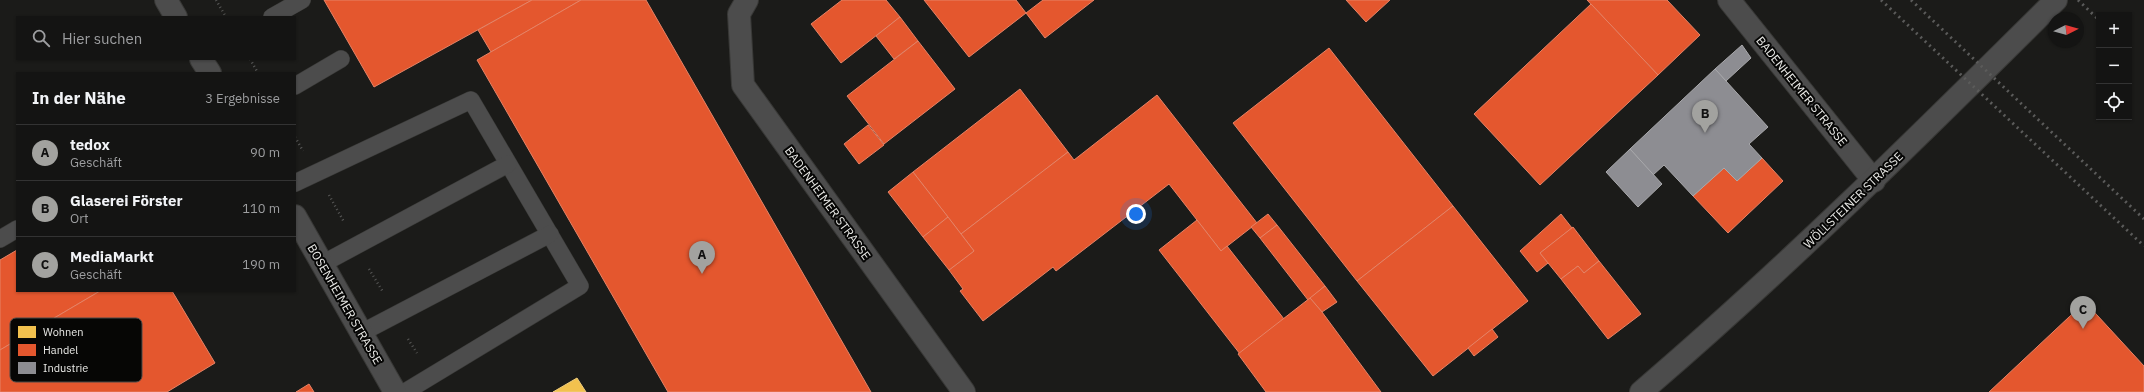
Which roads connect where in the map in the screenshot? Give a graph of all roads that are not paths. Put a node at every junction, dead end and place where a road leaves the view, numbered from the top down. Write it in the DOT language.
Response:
graph roads {
  1 [pos="166,0"];
  2 [pos="302,0"];
  3 [pos="1729,0"];
  4 [pos="2056,0"];
  5 [pos="738,5"];
  6 [pos="175,16"];
  7 [pos="274,16"];
  8 [pos="341,59"];
  9 [pos="202,60"];
  10 [pos="209,72"];
  11 [pos="296,85"];
  12 [pos="508,164"];
  13 [pos="1874,181"];
  14 [pos="296,183"];
  15 [pos="296,218"];
  16 [pos="16,230"];
  17 [pos="550,234"];
  18 [pos="0,239"];
  19 [pos="322,264"];
  20 [pos="361,332"];
  21 [pos="395,392"];
  22 [pos="405,392"];
  23 [pos="964,392"];
  24 [pos="1641,392"];
  1 -- 6 [label="street"];
  2 -- 7 [label="lane"];
  3 -- 13 [label="street, BADENHEIMER STRASSE"];
  4 -- 13 [label="street, WÖLLSTEINER STRASSE"];
  5 -- 23 [label="street, BADENHEIMER STRASSE"];
  8 -- 11 [label="lane"];
  9 -- 10 [label="street"];
  12 -- 14 [label="lane"];
  12 -- 17 [label="lane"];
  12 -- 19 [label="lane"];
  13 -- 24 [label="street, WÖLLSTEINER STRASSE"];
  15 -- 19 [label="street, BOSENHEIMER STRASSE"];
  16 -- 18 [label="lane"];
  17 -- 20 [label="lane"];
  17 -- 22 [label="lane"];
  19 -- 20 [label="street, BOSENHEIMER STRASSE"];
  20 -- 21 [label="street, BOSENHEIMER STRASSE"];
}
